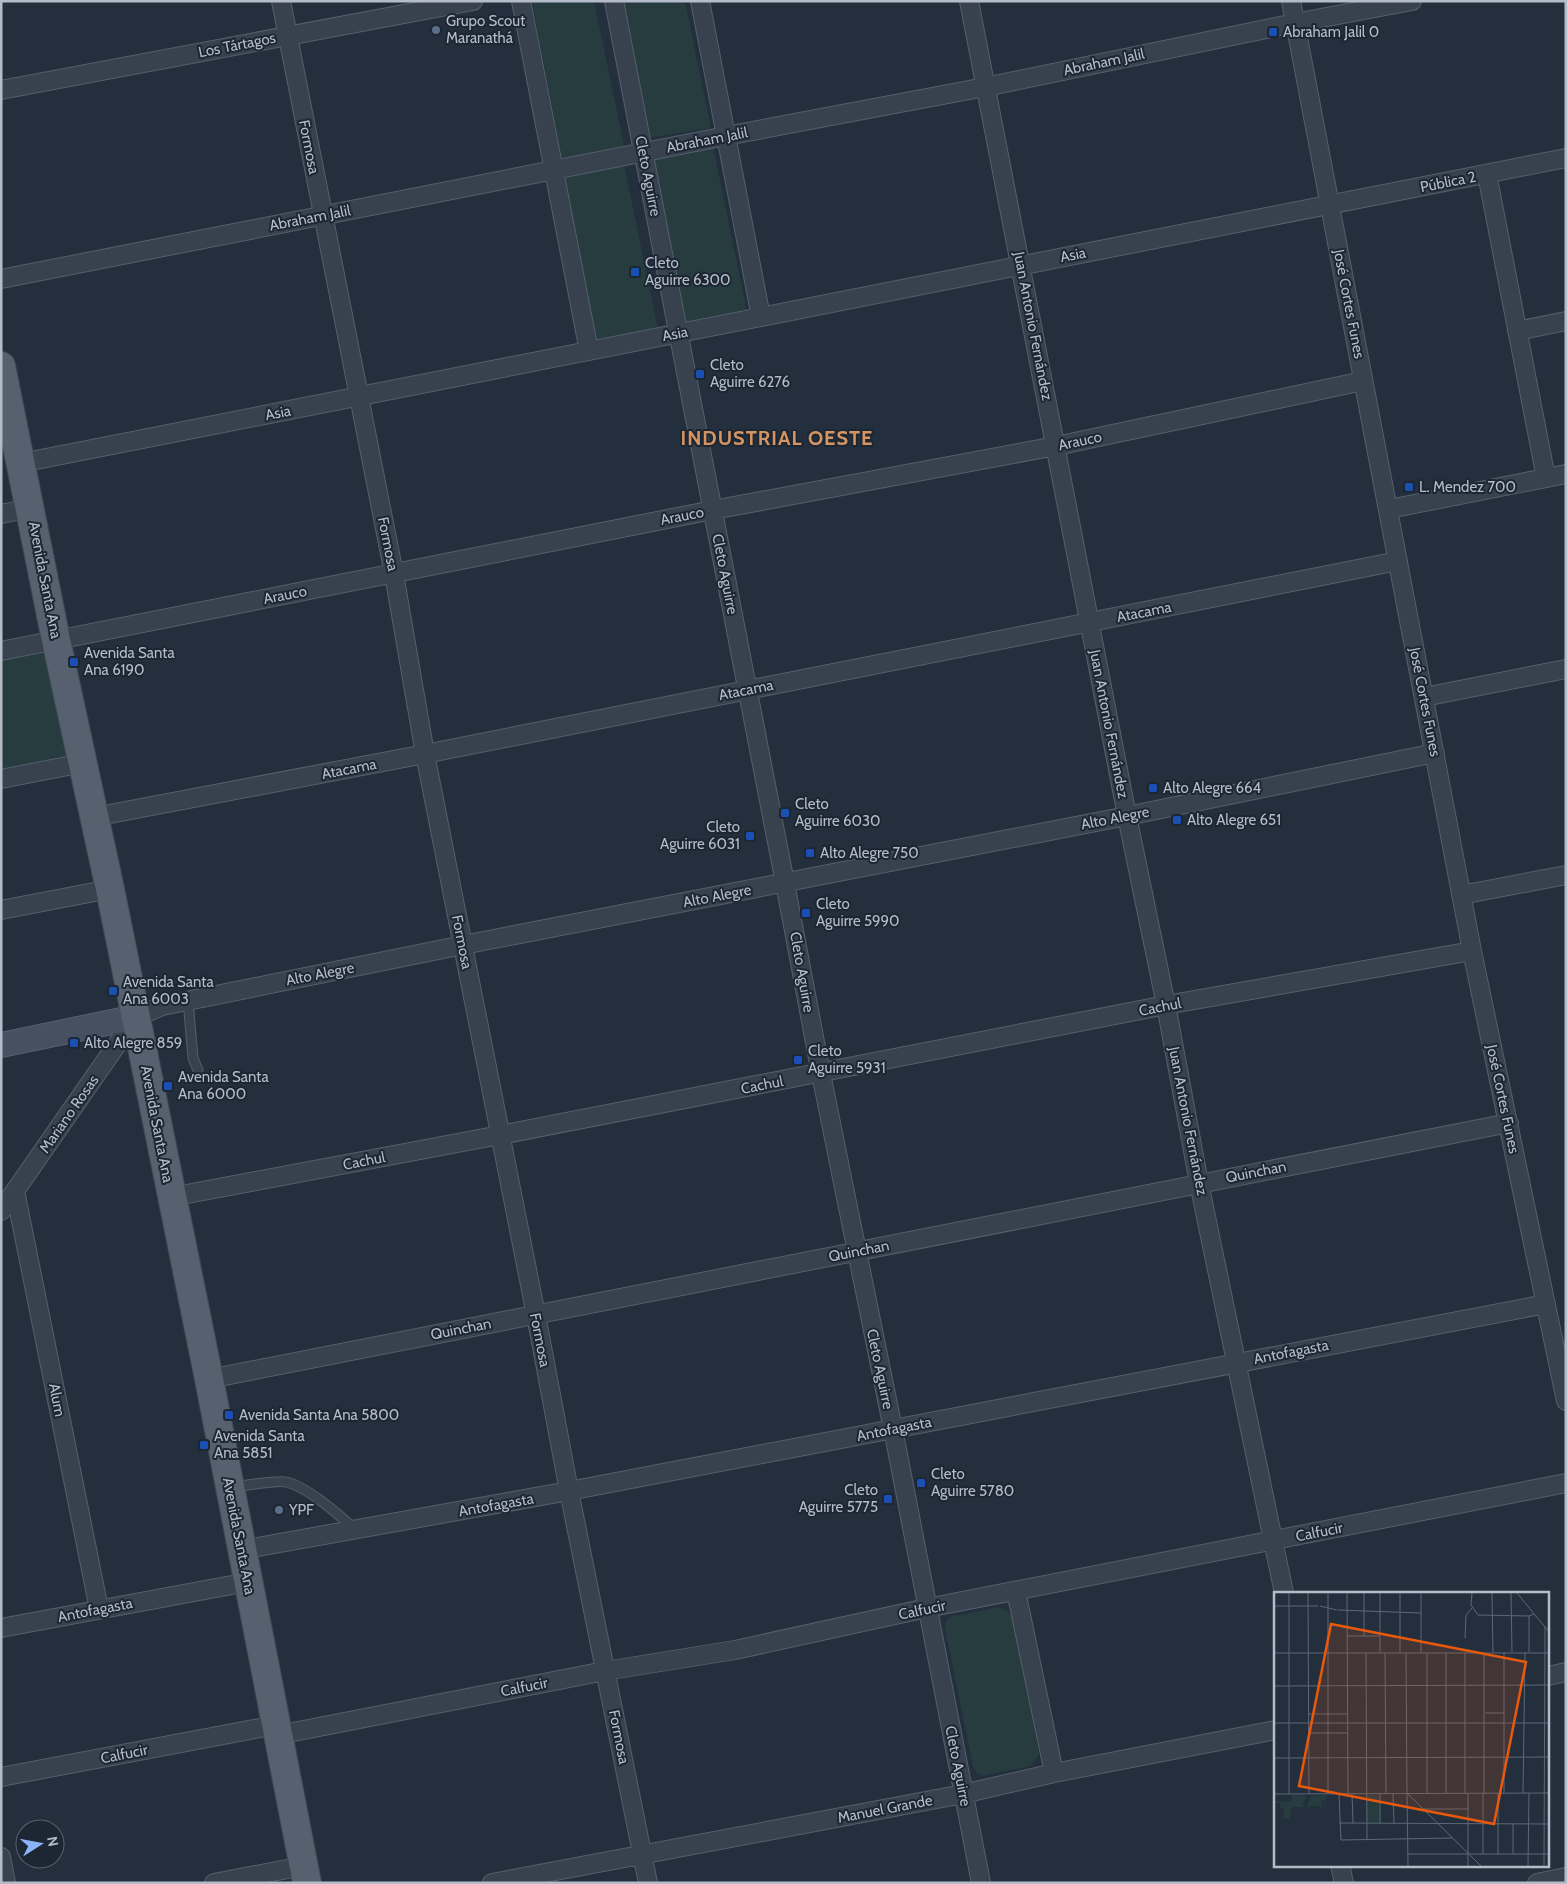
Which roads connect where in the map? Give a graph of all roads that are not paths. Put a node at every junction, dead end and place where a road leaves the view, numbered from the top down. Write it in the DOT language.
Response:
graph roads {
  1 [pos="280,1"];
  2 [pos="473,1"];
  3 [pos="521,1"];
  4 [pos="614,1"];
  5 [pos="700,1"];
  6 [pos="969,1"];
  7 [pos="1291,1"];
  8 [pos="1412,1"];
  9 [pos="1295,23"];
  10 [pos="287,36"];
  11 [pos="986,87"];
  12 [pos="1,90"];
  13 [pos="726,136"];
  14 [pos="644,152"];
  15 [pos="1566,158"];
  16 [pos="554,170"];
  17 [pos="1487,174"];
  18 [pos="1329,203"];
  19 [pos="323,216"];
  20 [pos="1021,265"];
  21 [pos="1,279"];
  22 [pos="761,317"];
  23 [pos="1566,322"];
  24 [pos="1517,331"];
  25 [pos="678,334"];
  26 [pos="589,351"];
  27 [pos="2,376"];
  28 [pos="1363,381"];
  29 [pos="359,397"];
  30 [pos="1056,446"];
  31 [pos="21,463"];
  32 [pos="1566,474"];
  33 [pos="1546,478"];
  34 [pos="31,508"];
  35 [pos="712,510"];
  36 [pos="1389,510"];
  37 [pos="1,514"];
  38 [pos="1398,560"];
  39 [pos="394,574"];
  40 [pos="1090,623"];
  41 [pos="56,640"];
  42 [pos="1,651"];
  43 [pos="1566,669"];
  44 [pos="747,690"];
  45 [pos="1424,697"];
  46 [pos="1435,753"];
  47 [pos="425,754"];
  48 [pos="83,763"];
  49 [pos="1,779"];
  50 [pos="1127,816"];
  51 [pos="94,817"];
  52 [pos="1566,875"];
  53 [pos="786,883"];
  54 [pos="110,889"];
  55 [pos="1461,895"];
  56 [pos="1,910"];
  57 [pos="463,945"];
  58 [pos="1472,951"];
  59 [pos="188,1000"];
  60 [pos="1166,1005"];
  61 [pos="136,1017"];
  62 [pos="1,1045"];
  63 [pos="198,1070"];
  64 [pos="820,1074"];
  65 [pos="1509,1123"];
  66 [pos="500,1136"];
  67 [pos="1199,1183"];
  68 [pos="15,1191"];
  69 [pos="171,1197"];
  70 [pos="1,1211"];
  71 [pos="855,1251"];
  72 [pos="1546,1304"];
  73 [pos="536,1315"];
  74 [pos="1236,1362"];
  75 [pos="209,1379"];
  76 [pos="1566,1401"];
  77 [pos="892,1429"];
  78 [pos="1566,1483"];
  79 [pos="229,1488"];
  80 [pos="569,1492"];
  81 [pos="356,1530"];
  82 [pos="1273,1541"];
  83 [pos="241,1550"];
  84 [pos="248,1582"];
  85 [pos="1016,1591"];
  86 [pos="1284,1592"];
  87 [pos="927,1608"];
  88 [pos="99,1609"];
  89 [pos="1,1628"];
  90 [pos="605,1671"];
  91 [pos="1566,1672"];
  92 [pos="1550,1676"];
  93 [pos="277,1730"];
  94 [pos="1274,1730"];
  95 [pos="1054,1773"];
  96 [pos="1,1777"];
  97 [pos="964,1794"];
  98 [pos="642,1854"];
  99 [pos="1,1857"];
  100 [pos="1340,1866"];
  101 [pos="305,1874"];
  102 [pos="1566,1877"];
  103 [pos="6,1883"];
  104 [pos="214,1883"];
  105 [pos="492,1883"];
  106 [pos="648,1883"];
  107 [pos="981,1883"];
  108 [pos="1344,1883"];
  109 [pos="1537,1883"];
  1 -- 10 [label="street, Formosa"];
  2 -- 10 [label="street, Los Tártagos"];
  3 -- 16 [label="street"];
  4 -- 14 [label="street, Cleto Aguirre"];
  5 -- 13 [label="street"];
  6 -- 11 [label="street, Juan Antonio Fernández"];
  7 -- 9 [label="street, José Cortes Funes"];
  8 -- 9 [label="street, Abraham Jalil"];
  9 -- 11 [label="street, Abraham Jalil"];
  9 -- 18 [label="street, José Cortes Funes"];
  10 -- 12 [label="street, Los Tártagos"];
  10 -- 19 [label="street, Formosa"];
  11 -- 13 [label="street, Abraham Jalil"];
  11 -- 20 [label="street, Juan Antonio Fernández"];
  13 -- 14 [label="street, Abraham Jalil"];
  13 -- 22 [label="street"];
  14 -- 16 [label="street, Abraham Jalil"];
  14 -- 25 [label="street, Cleto Aguirre"];
  15 -- 17 [label="street, Pública 2"];
  16 -- 19 [label="street, Abraham Jalil"];
  16 -- 26 [label="street"];
  17 -- 18 [label="street, Pública 2"];
  17 -- 24 [label="street"];
  18 -- 20 [label="street, Asia"];
  18 -- 28 [label="street, José Cortes Funes"];
  19 -- 21 [label="street, Abraham Jalil"];
  19 -- 29 [label="street, Formosa"];
  20 -- 22 [label="street, Asia"];
  20 -- 30 [label="street, Juan Antonio Fernández"];
  22 -- 25 [label="street, Asia"];
  23 -- 24 [label="street"];
  24 -- 33 [label="street"];
  25 -- 26 [label="street, Asia"];
  25 -- 35 [label="street, Cleto Aguirre"];
  26 -- 29 [label="street, Asia"];
  27 -- 31 [label="main road, Avenida Santa Ana"];
  28 -- 30 [label="street, Arauco"];
  28 -- 36 [label="street, José Cortes Funes"];
  29 -- 31 [label="street, Asia"];
  29 -- 39 [label="street, Formosa"];
  30 -- 35 [label="street, Arauco"];
  30 -- 40 [label="street, Juan Antonio Fernández"];
  31 -- 34 [label="main road, Avenida Santa Ana"];
  32 -- 33 [label="street"];
  33 -- 36 [label="street"];
  34 -- 37 [label="street"];
  34 -- 41 [label="main road, Avenida Santa Ana"];
  35 -- 39 [label="street, Arauco"];
  35 -- 44 [label="street, Cleto Aguirre"];
  36 -- 38 [label="street, José Cortes Funes"];
  38 -- 40 [label="street, Atacama"];
  38 -- 45 [label="street, José Cortes Funes"];
  39 -- 41 [label="street, Arauco"];
  39 -- 47 [label="street, Formosa"];
  40 -- 44 [label="street, Atacama"];
  40 -- 50 [label="street, Juan Antonio Fernández"];
  41 -- 42 [label="street, Arauco"];
  41 -- 48 [label="main road, Avenida Santa Ana"];
  43 -- 45 [label="street"];
  44 -- 47 [label="street, Atacama"];
  44 -- 53 [label="street, Cleto Aguirre"];
  45 -- 46 [label="street, José Cortes Funes"];
  46 -- 50 [label="street, Alto Alegre"];
  46 -- 55 [label="street, José Cortes Funes"];
  47 -- 51 [label="street, Atacama"];
  47 -- 57 [label="street, Formosa"];
  48 -- 49 [label="street"];
  48 -- 51 [label="main road, Avenida Santa Ana"];
  50 -- 53 [label="street, Alto Alegre"];
  50 -- 60 [label="street, Juan Antonio Fernández"];
  51 -- 54 [label="main road, Avenida Santa Ana"];
  52 -- 55 [label="street"];
  53 -- 57 [label="street, Alto Alegre"];
  53 -- 64 [label="street, Cleto Aguirre"];
  54 -- 56 [label="street"];
  54 -- 61 [label="main road, Avenida Santa Ana"];
  55 -- 58 [label="street, José Cortes Funes"];
  57 -- 59 [label="street, Alto Alegre"];
  57 -- 66 [label="street, Formosa"];
  58 -- 60 [label="street, Cachul"];
  58 -- 65 [label="street, José Cortes Funes"];
  59 -- 61 [label="street, Alto Alegre"];
  59 -- 63 [label="lane"];
  60 -- 64 [label="street, Cachul"];
  60 -- 67 [label="street, Juan Antonio Fernández"];
  61 -- 62 [label="main road, Alto Alegre"];
  61 -- 68 [label="street, Mariano Rosas"];
  61 -- 69 [label="main road, Avenida Santa Ana"];
  64 -- 66 [label="street, Cachul"];
  64 -- 71 [label="street, Cleto Aguirre"];
  65 -- 67 [label="street, Quinchan"];
  65 -- 72 [label="street, José Cortes Funes"];
  66 -- 69 [label="street, Cachul"];
  66 -- 73 [label="street, Formosa"];
  67 -- 71 [label="street, Quinchan"];
  67 -- 74 [label="street, Juan Antonio Fernández"];
  68 -- 70 [label="street, Mariano Rosas"];
  68 -- 88 [label="street, Alum"];
  69 -- 75 [label="main road, Avenida Santa Ana"];
  71 -- 73 [label="street, Quinchan"];
  71 -- 77 [label="street, Cleto Aguirre"];
  72 -- 74 [label="street, Antofagasta"];
  72 -- 76 [label="street, José Cortes Funes"];
  73 -- 75 [label="street, Quinchan"];
  73 -- 80 [label="street, Formosa"];
  74 -- 77 [label="street, Antofagasta"];
  74 -- 82 [label="street, Juan Antonio Fernández"];
  75 -- 79 [label="main road, Avenida Santa Ana"];
  77 -- 80 [label="street, Antofagasta"];
  77 -- 87 [label="street, Cleto Aguirre"];
  78 -- 82 [label="street, Calfucir"];
  79 -- 81 [label="lane"];
  79 -- 83 [label="main road, Avenida Santa Ana"];
  80 -- 81 [label="street, Antofagasta"];
  80 -- 90 [label="street, Formosa"];
  81 -- 83 [label="street, Antofagasta"];
  82 -- 85 [label="street, Calfucir"];
  82 -- 86 [label="street, Juan Antonio Fernández"];
  83 -- 84 [label="main road, Avenida Santa Ana"];
  84 -- 88 [label="street, Antofagasta"];
  84 -- 93 [label="main road, Avenida Santa Ana"];
  85 -- 87 [label="street, Calfucir"];
  85 -- 95 [label="street"];
  87 -- 90 [label="street, Calfucir"];
  87 -- 97 [label="street, Cleto Aguirre"];
  88 -- 89 [label="street, Antofagasta"];
  90 -- 93 [label="street, Calfucir"];
  90 -- 98 [label="street, Formosa"];
  91 -- 92 [label="street"];
  93 -- 96 [label="street, Calfucir"];
  93 -- 101 [label="main road, Avenida Santa Ana"];
  94 -- 95 [label="street, Manuel Grande"];
  95 -- 97 [label="street, Manuel Grande"];
  97 -- 98 [label="street, Manuel Grande"];
  97 -- 107 [label="street, Cleto Aguirre"];
  98 -- 105 [label="street, Manuel Grande"];
  98 -- 106 [label="street, Formosa"];
  99 -- 103 [label="street"];
  100 -- 108 [label="street"];
  101 -- 104 [label="street"];
  102 -- 109 [label="street"];
}
